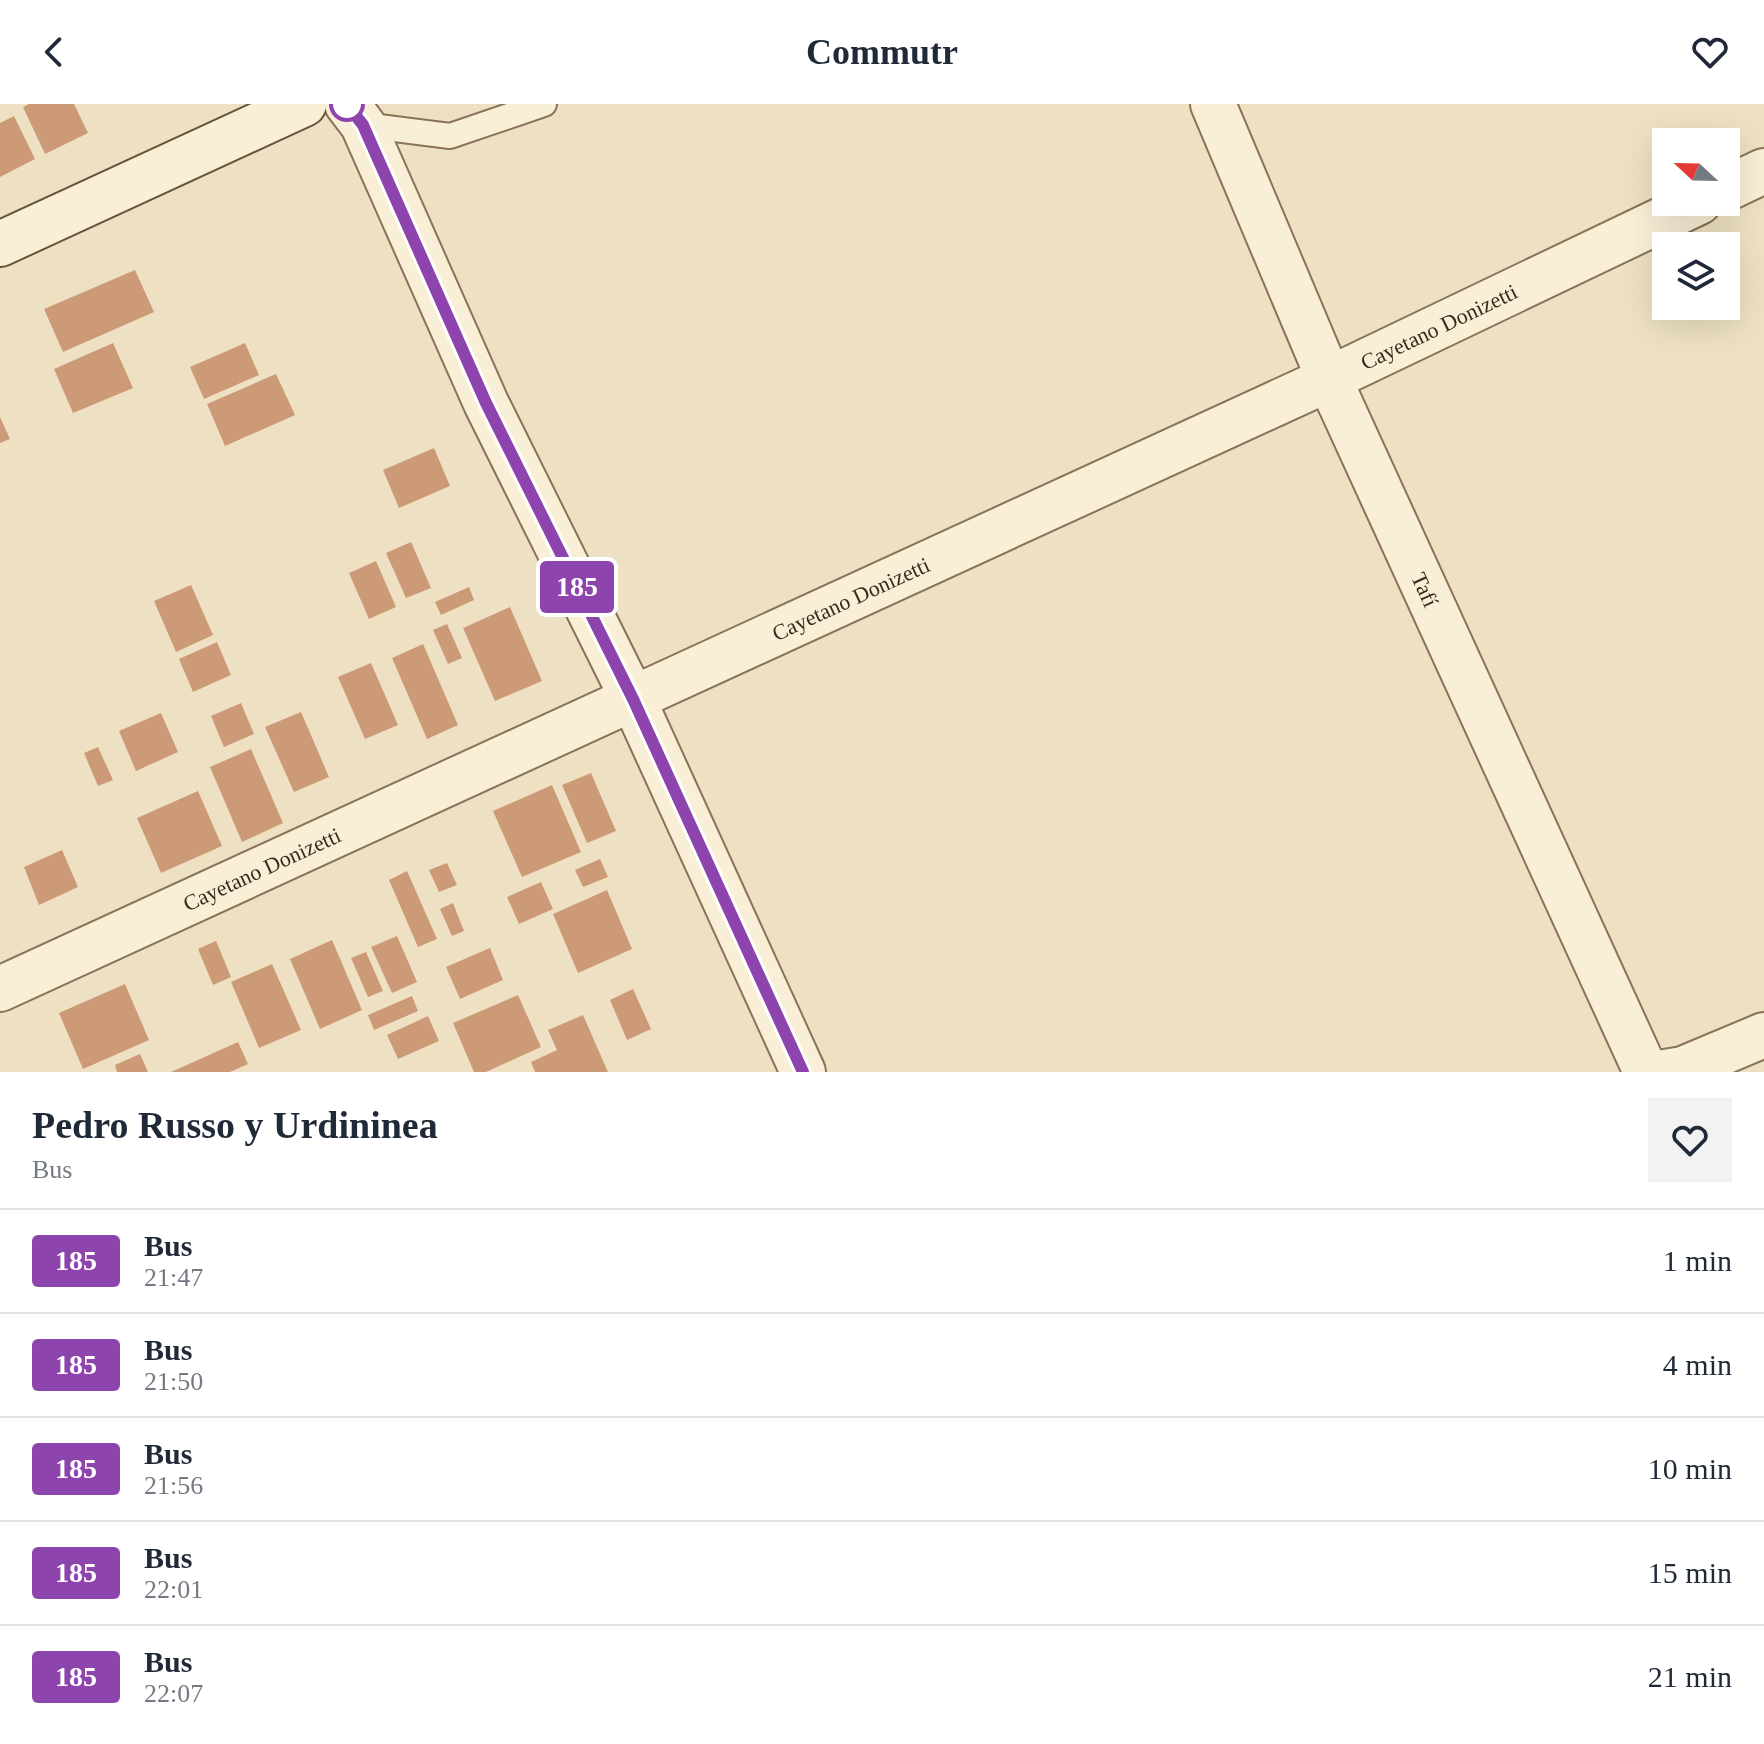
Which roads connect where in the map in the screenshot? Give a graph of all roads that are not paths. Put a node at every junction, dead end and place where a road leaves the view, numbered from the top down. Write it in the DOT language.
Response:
graph roads {
  1 [pos="304,104"];
  2 [pos="544,104"];
  3 [pos="1213,104"];
  4 [pos="254,114"];
  5 [pos="355,115"];
  6 [pos="1764,171"];
  7 [pos="1740,182"];
  8 [pos="1670,216"];
  9 [pos="0,244"];
  10 [pos="1329,379"];
  11 [pos="633,699"];
  12 [pos="0,989"];
  13 [pos="1764,1035"];
  14 [pos="803,1072"];
  15 [pos="1646,1072"];
  16 [pos="1665,1072"];
  1 -- 4 [label="street"];
  2 -- 5 [label="lane"];
  3 -- 10 [label="street, Tafí"];
  4 -- 9 [label="street"];
  5 -- 11 [label="street"];
  6 -- 7 [label="street"];
  8 -- 10 [label="street, Cayetano Donizetti"];
  10 -- 11 [label="street, Cayetano Donizetti"];
  10 -- 15 [label="street, Tafí"];
  11 -- 12 [label="street, Cayetano Donizetti"];
  11 -- 14 [label="street"];
  13 -- 16 [label="street"];
}
